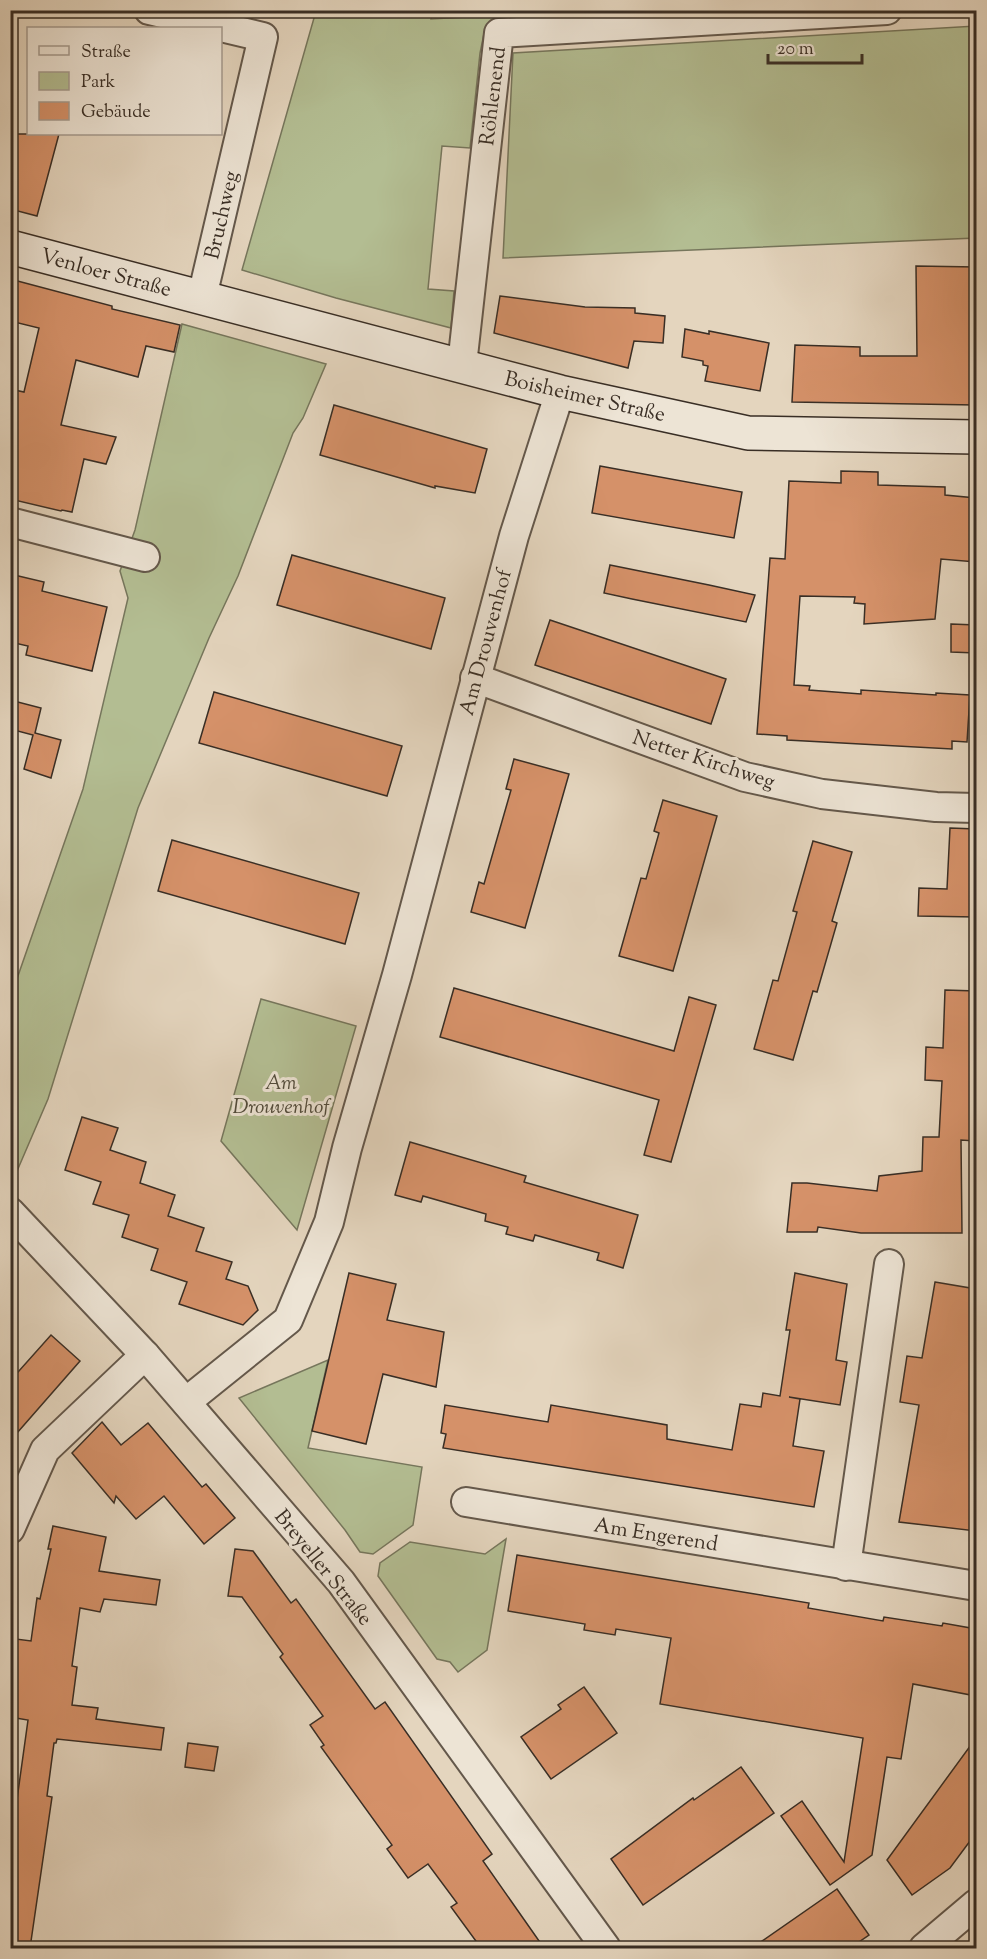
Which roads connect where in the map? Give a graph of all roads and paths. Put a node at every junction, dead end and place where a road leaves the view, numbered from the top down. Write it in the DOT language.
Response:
graph roads {
  1 [pos="149,10"];
  2 [pos="887,10"];
  3 [pos="221,27"];
  4 [pos="222,27"];
  5 [pos="10,247"];
  6 [pos="202,297"];
  7 [pos="462,365"];
  8 [pos="560,392"];
  9 [pos="976,437"];
  10 [pos="10,522"];
  11 [pos="145,557"];
  12 [pos="475,678"];
  13 [pos="976,808"];
  14 [pos="10,1212"];
  15 [pos="889,1264"];
  16 [pos="145,1355"];
  17 [pos="186,1402"];
  18 [pos="466,1502"];
  19 [pos="10,1528"];
  20 [pos="846,1566"];
  21 [pos="976,1586"];
  22 [pos="976,1904"];
  23 [pos="943,1943"];
  24 [pos="606,1948"];
  1 -- 3 [label="street, Bruchweg"];
  2 -- 7 [label="street, Röhlenend"];
  4 -- 6 [label="street, Bruchweg"];
  5 -- 6 [label="main road, Venloer Straße"];
  6 -- 7 [label="main road, Boisheimer Straße"];
  7 -- 8 [label="main road, Boisheimer Straße"];
  8 -- 9 [label="main road, Boisheimer Straße"];
  8 -- 12 [label="street, Am Drouvenhof"];
  10 -- 11 [label="street"];
  12 -- 13 [label="street, Netter Kirchweg"];
  12 -- 17 [label="street, Am Drouvenhof"];
  14 -- 16 [label="street, Breyeller Straße"];
  15 -- 20 [label="street"];
  16 -- 17 [label="street, Breyeller Straße"];
  16 -- 19 [label="street"];
  17 -- 24 [label="street, Breyeller Straße"];
  18 -- 20 [label="street, Am Engerend"];
  20 -- 21 [label="street, Am Engerend"];
  22 -- 23 [label="street"];
}
